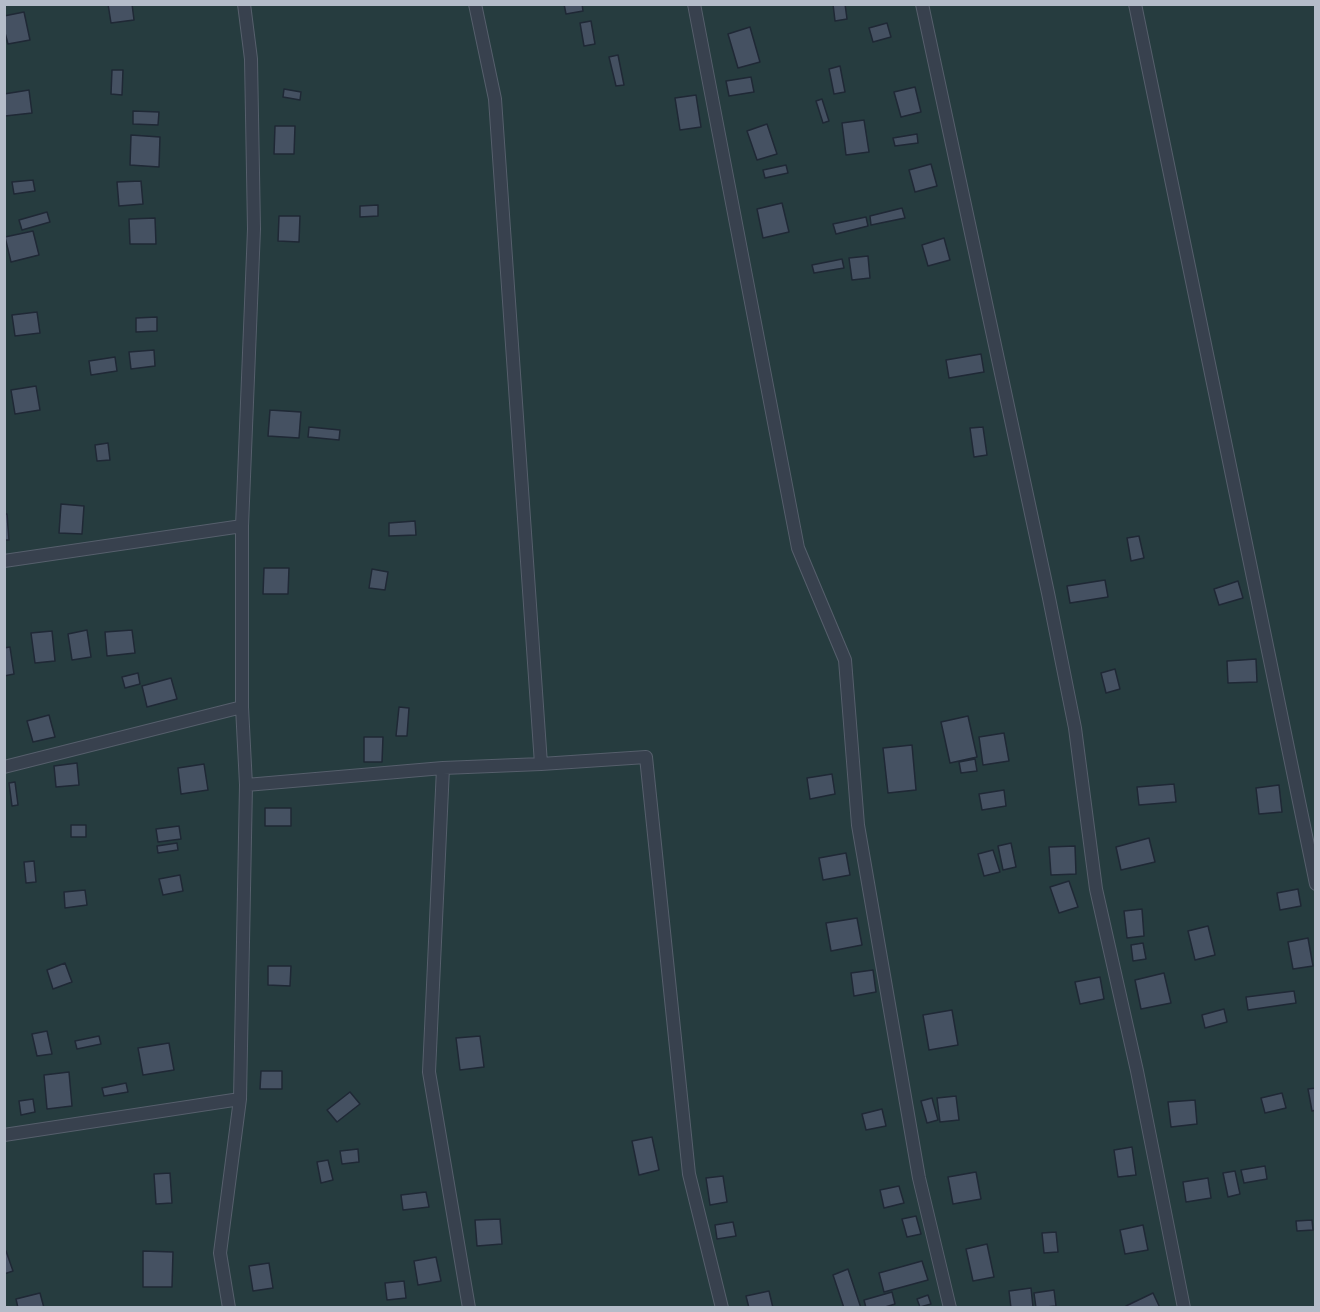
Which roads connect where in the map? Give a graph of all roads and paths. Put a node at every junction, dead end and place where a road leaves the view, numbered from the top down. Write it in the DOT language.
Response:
graph roads {
  1 [pos="244,4"];
  2 [pos="475,4"];
  3 [pos="694,4"];
  4 [pos="922,4"];
  5 [pos="1135,4"];
  6 [pos="242,526"];
  7 [pos="4,561"];
  8 [pos="242,707"];
  9 [pos="541,764"];
  10 [pos="4,767"];
  11 [pos="443,768"];
  12 [pos="246,785"];
  13 [pos="1316,884"];
  14 [pos="240,1099"];
  15 [pos="4,1135"];
  16 [pos="229,1308"];
  17 [pos="469,1308"];
  18 [pos="722,1308"];
  19 [pos="950,1308"];
  20 [pos="1184,1308"];
  1 -- 6 [label="lane"];
  2 -- 9 [label="lane"];
  3 -- 19 [label="lane"];
  4 -- 20 [label="lane"];
  5 -- 13 [label="lane"];
  6 -- 7 [label="lane"];
  6 -- 8 [label="lane"];
  8 -- 10 [label="lane"];
  8 -- 12 [label="lane"];
  9 -- 11 [label="lane"];
  9 -- 18 [label="lane"];
  11 -- 12 [label="lane"];
  11 -- 17 [label="lane"];
  12 -- 14 [label="lane"];
  14 -- 15 [label="lane"];
  14 -- 16 [label="lane"];
}
